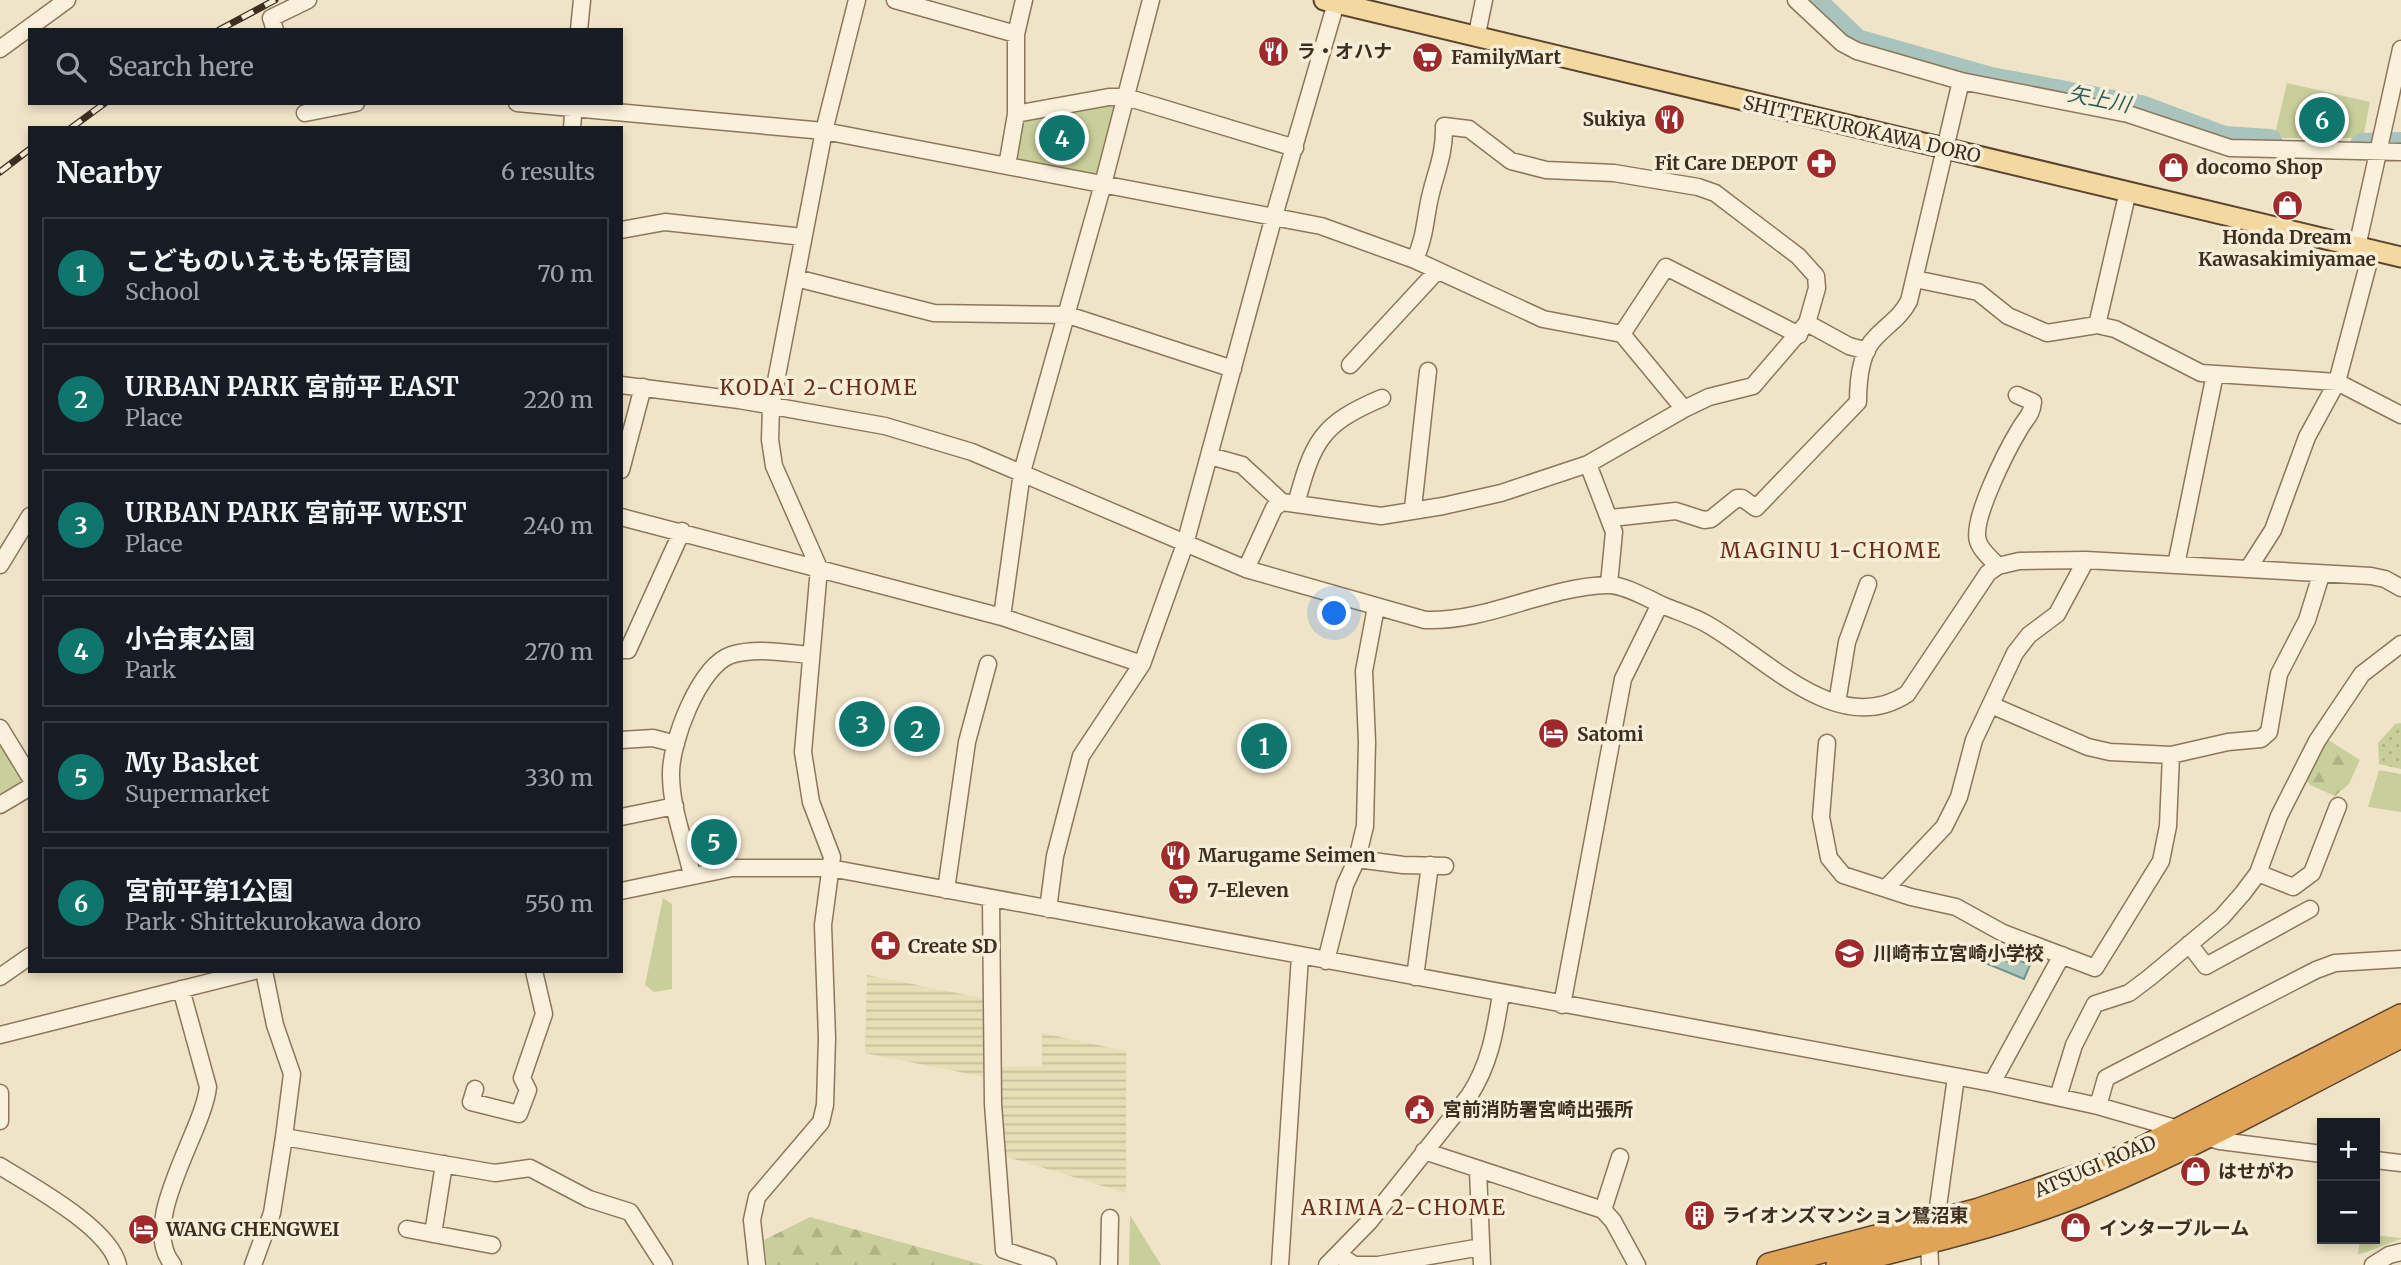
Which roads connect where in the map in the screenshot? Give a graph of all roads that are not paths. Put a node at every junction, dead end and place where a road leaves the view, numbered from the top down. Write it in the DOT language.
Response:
graph roads {
  1 [pos="67,0"];
  2 [pos="308,0"];
  3 [pos="582,0"];
  4 [pos="857,0"];
  5 [pos="895,0"];
  6 [pos="1024,0"];
  7 [pos="1151,0"];
  8 [pos="1484,0"];
  9 [pos="1796,0"];
  10 [pos="1330,1"];
  11 [pos="29,28"];
  12 [pos="274,28"];
  13 [pos="579,28"];
  14 [pos="28,29"];
  15 [pos="1016,34"];
  16 [pos="1477,34"];
  17 [pos="0,49"];
  18 [pos="2401,49"];
  19 [pos="1961,81"];
  20 [pos="1126,97"];
  21 [pos="348,105"];
  22 [pos="555,105"];
  23 [pos="574,106"];
  24 [pos="1016,114"];
  25 [pos="305,115"];
  26 [pos="572,126"];
  27 [pos="824,131"];
  28 [pos="1295,148"];
  29 [pos="1945,149"];
  30 [pos="2401,152"];
  31 [pos="2377,154"];
  32 [pos="1007,166"];
  33 [pos="1104,184"];
  34 [pos="2128,191"];
  35 [pos="1274,216"];
  36 [pos="623,230"];
  37 [pos="803,237"];
  38 [pos="2365,249"];
  39 [pos="2401,257"];
  40 [pos="1415,260"];
  41 [pos="1437,271"];
  42 [pos="796,278"];
  43 [pos="1915,279"];
  44 [pos="1068,315"];
  45 [pos="2097,325"];
  46 [pos="1803,329"];
  47 [pos="1622,334"];
  48 [pos="1867,351"];
  49 [pos="1350,365"];
  50 [pos="1233,369"];
  51 [pos="1428,371"];
  52 [pos="2216,374"];
  53 [pos="2337,382"];
  54 [pos="623,385"];
  55 [pos="643,387"];
  56 [pos="2017,396"];
  57 [pos="1382,398"];
  58 [pos="771,407"];
  59 [pos="1684,409"];
  60 [pos="2401,415"];
  61 [pos="1210,456"];
  62 [pos="623,462"];
  63 [pos="1588,464"];
  64 [pos="1022,472"];
  65 [pos="1289,503"];
  66 [pos="1413,508"];
  67 [pos="623,516"];
  68 [pos="1611,518"];
  69 [pos="28,519"];
  70 [pos="682,531"];
  71 [pos="1185,544"];
  72 [pos="2087,560"];
  73 [pos="0,565"];
  74 [pos="2176,565"];
  75 [pos="1998,566"];
  76 [pos="819,568"];
  77 [pos="1246,569"];
  78 [pos="2248,569"];
  79 [pos="2321,575"];
  80 [pos="1609,584"];
  81 [pos="1868,584"];
  82 [pos="2401,588"];
  83 [pos="1660,604"];
  84 [pos="1376,607"];
  85 [pos="1002,617"];
  86 [pos="2401,644"];
  87 [pos="623,650"];
  88 [pos="811,654"];
  89 [pos="988,664"];
  90 [pos="1142,664"];
  91 [pos="1837,703"];
  92 [pos="1991,705"];
  93 [pos="0,728"];
  94 [pos="623,740"];
  95 [pos="1827,743"];
  96 [pos="677,744"];
  97 [pos="2171,755"];
  98 [pos="28,774"];
  99 [pos="28,788"];
  100 [pos="0,805"];
  101 [pos="675,806"];
  102 [pos="2338,806"];
  103 [pos="623,817"];
  104 [pos="1357,859"];
  105 [pos="830,868"];
  106 [pos="2258,873"];
  107 [pos="692,875"];
  108 [pos="1887,887"];
  109 [pos="946,890"];
  110 [pos="623,891"];
  111 [pos="991,899"];
  112 [pos="1048,909"];
  113 [pos="2311,909"];
  114 [pos="2189,944"];
  115 [pos="2062,954"];
  116 [pos="1300,956"];
  117 [pos="28,957"];
  118 [pos="2401,959"];
  119 [pos="1326,961"];
  120 [pos="246,973"];
  121 [pos="264,973"];
  122 [pos="534,973"];
  123 [pos="0,977"];
  124 [pos="1415,977"];
  125 [pos="181,989"];
  126 [pos="1501,994"];
  127 [pos="1562,1005"];
  128 [pos="2401,1016"];
  129 [pos="0,1035"];
  130 [pos="2401,1036"];
  131 [pos="1956,1077"];
  132 [pos="1992,1083"];
  133 [pos="475,1089"];
  134 [pos="0,1093"];
  135 [pos="2058,1097"];
  136 [pos="2098,1106"];
  137 [pos="0,1121"];
  138 [pos="2178,1130"];
  139 [pos="284,1137"];
  140 [pos="2207,1138"];
  141 [pos="1424,1152"];
  142 [pos="2317,1153"];
  143 [pos="1620,1157"];
  144 [pos="2380,1161"];
  145 [pos="2401,1163"];
  146 [pos="444,1164"];
  147 [pos="0,1166"];
  148 [pos="1478,1171"];
  149 [pos="1603,1210"];
  150 [pos="1110,1218"];
  151 [pos="407,1229"];
  152 [pos="1933,1231"];
  153 [pos="433,1234"];
  154 [pos="492,1245"];
  155 [pos="1481,1247"];
  156 [pos="2401,1252"];
  157 [pos="1333,1260"];
  158 [pos="118,1265"];
  159 [pos="173,1265"];
  160 [pos="253,1265"];
  161 [pos="664,1265"];
  162 [pos="757,1265"];
  163 [pos="1048,1265"];
  164 [pos="1109,1265"];
  165 [pos="1280,1265"];
  166 [pos="1482,1265"];
  167 [pos="1637,1265"];
  168 [pos="1769,1265"];
  169 [pos="1838,1265"];
  170 [pos="1930,1265"];
  171 [pos="2373,1265"];
  1 -- 11 [label="street"];
  2 -- 12 [label="street"];
  3 -- 13 [label="street"];
  4 -- 27 [label="street"];
  5 -- 15 [label="street"];
  6 -- 15 [label="street"];
  7 -- 20 [label="street"];
  8 -- 16 [label="street"];
  9 -- 19 [label="street"];
  10 -- 16 [label="main road, SHITTEKUROKAWA DORO"];
  10 -- 28 [label="street"];
  14 -- 17 [label="street"];
  15 -- 24 [label="street"];
  16 -- 29 [label="main road, SHITTEKUROKAWA DORO"];
  18 -- 31 [label="street"];
  19 -- 29 [label="street"];
  19 -- 31 [label="street"];
  20 -- 24 [label="street"];
  20 -- 28 [label="street"];
  20 -- 33 [label="street"];
  21 -- 25 [label="street"];
  22 -- 23 [label="street"];
  23 -- 26 [label="street"];
  23 -- 27 [label="street"];
  24 -- 32 [label="street"];
  27 -- 32 [label="street"];
  27 -- 37 [label="street"];
  28 -- 35 [label="street"];
  29 -- 34 [label="main road, SHITTEKUROKAWA DORO"];
  29 -- 43 [label="street"];
  30 -- 31 [label="street"];
  31 -- 38 [label="street"];
  32 -- 33 [label="street"];
  33 -- 35 [label="street"];
  33 -- 44 [label="street"];
  34 -- 38 [label="main road, SHITTEKUROKAWA DORO"];
  34 -- 45 [label="street"];
  35 -- 40 [label="street"];
  35 -- 50 [label="street"];
  36 -- 37 [label="street"];
  37 -- 42 [label="street"];
  38 -- 39 [label="main road, SHITTEKUROKAWA DORO"];
  38 -- 53 [label="street"];
  40 -- 41 [label="street"];
  40 -- 46 [label="street"];
  41 -- 47 [label="street"];
  41 -- 49 [label="street"];
  42 -- 44 [label="street"];
  42 -- 58 [label="street"];
  43 -- 45 [label="street"];
  43 -- 48 [label="street"];
  44 -- 50 [label="street"];
  44 -- 64 [label="street"];
  45 -- 52 [label="street"];
  46 -- 47 [label="street"];
  46 -- 48 [label="street"];
  46 -- 59 [label="street"];
  47 -- 59 [label="street"];
  48 -- 68 [label="street"];
  50 -- 61 [label="street"];
  51 -- 66 [label="street"];
  52 -- 53 [label="street"];
  52 -- 74 [label="street"];
  53 -- 60 [label="street"];
  53 -- 78 [label="street"];
  54 -- 55 [label="street"];
  55 -- 58 [label="street"];
  55 -- 62 [label="street"];
  56 -- 75 [label="street"];
  57 -- 65 [label="street"];
  58 -- 64 [label="street"];
  58 -- 76 [label="street"];
  59 -- 63 [label="street"];
  61 -- 65 [label="street"];
  61 -- 71 [label="street"];
  63 -- 66 [label="street"];
  63 -- 68 [label="street"];
  64 -- 71 [label="street"];
  64 -- 85 [label="street"];
  65 -- 66 [label="street"];
  65 -- 77 [label="street"];
  67 -- 70 [label="street"];
  68 -- 80 [label="street"];
  69 -- 73 [label="street"];
  70 -- 76 [label="street"];
  70 -- 87 [label="street"];
  71 -- 77 [label="street"];
  71 -- 90 [label="street"];
  72 -- 74 [label="street"];
  72 -- 75 [label="street"];
  72 -- 92 [label="street"];
  74 -- 78 [label="street"];
  75 -- 91 [label="street"];
  76 -- 85 [label="street"];
  76 -- 88 [label="street"];
  77 -- 84 [label="street"];
  78 -- 79 [label="street"];
  79 -- 82 [label="street"];
  79 -- 97 [label="street"];
  80 -- 83 [label="street"];
  80 -- 84 [label="street"];
  81 -- 91 [label="street"];
  83 -- 91 [label="street"];
  83 -- 127 [label="street"];
  84 -- 104 [label="street"];
  85 -- 90 [label="street"];
  86 -- 106 [label="street"];
  88 -- 96 [label="street"];
  88 -- 105 [label="street"];
  89 -- 109 [label="street"];
  90 -- 112 [label="street"];
  92 -- 97 [label="street"];
  92 -- 108 [label="street"];
  93 -- 98 [label="street"];
  94 -- 96 [label="street"];
  95 -- 108 [label="street"];
  96 -- 101 [label="street"];
  97 -- 115 [label="street"];
  99 -- 100 [label="street"];
  101 -- 103 [label="street"];
  101 -- 107 [label="street"];
  102 -- 106 [label="street"];
  104 -- 119 [label="street"];
  104 -- 124 [label="street"];
  105 -- 107 [label="street"];
  105 -- 109 [label="street"];
  105 -- 162 [label="street"];
  106 -- 114 [label="street"];
  107 -- 110 [label="street"];
  108 -- 115 [label="street"];
  109 -- 111 [label="street"];
  111 -- 112 [label="street"];
  111 -- 163 [label="street"];
  112 -- 116 [label="street"];
  113 -- 114 [label="street"];
  114 -- 135 [label="street"];
  115 -- 132 [label="street"];
  116 -- 119 [label="street"];
  116 -- 165 [label="street"];
  117 -- 123 [label="street"];
  118 -- 136 [label="street"];
  119 -- 124 [label="street"];
  120 -- 125 [label="street"];
  121 -- 139 [label="street"];
  122 -- 133 [label="street"];
  124 -- 126 [label="street"];
  125 -- 129 [label="street"];
  125 -- 159 [label="street"];
  126 -- 127 [label="street"];
  126 -- 141 [label="street"];
  127 -- 131 [label="street"];
  128 -- 138 [label="highway, ATSUGI ROAD"];
  130 -- 140 [label="highway, ATSUGI ROAD"];
  131 -- 132 [label="street"];
  131 -- 152 [label="street"];
  132 -- 135 [label="street"];
  134 -- 137 [label="street"];
  135 -- 136 [label="street"];
  136 -- 138 [label="street"];
  138 -- 140 [label="street"];
  138 -- 152 [label="highway, ATSUGI ROAD"];
  139 -- 146 [label="street"];
  139 -- 160 [label="street"];
  140 -- 142 [label="street"];
  140 -- 152 [label="highway, ATSUGI ROAD"];
  141 -- 148 [label="street"];
  141 -- 157 [label="street"];
  143 -- 149 [label="street"];
  144 -- 145 [label="street"];
  146 -- 153 [label="street"];
  146 -- 161 [label="street"];
  147 -- 158 [label="street"];
  148 -- 149 [label="street"];
  148 -- 155 [label="street"];
  149 -- 167 [label="street"];
  150 -- 164 [label="street"];
  151 -- 153 [label="street"];
  152 -- 168 [label="highway, ATSUGI ROAD"];
  152 -- 169 [label="highway, ATSUGI ROAD"];
  152 -- 170 [label="street"];
  153 -- 154 [label="street"];
  155 -- 157 [label="street"];
  155 -- 166 [label="street"];
  156 -- 171 [label="street"];
}
